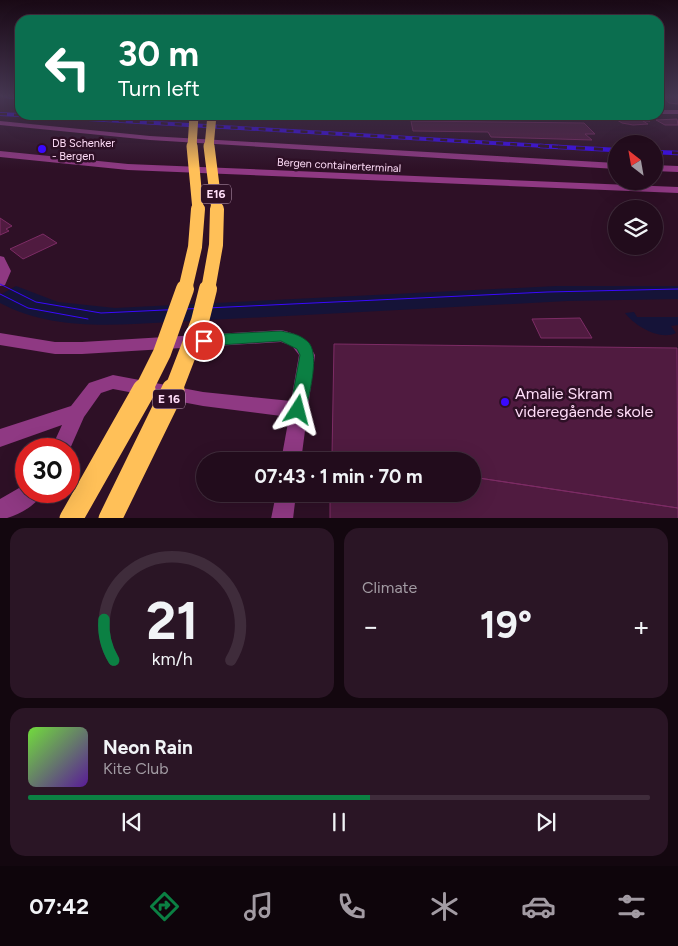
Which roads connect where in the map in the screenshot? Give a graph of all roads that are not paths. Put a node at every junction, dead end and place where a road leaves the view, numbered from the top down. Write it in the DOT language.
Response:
graph roads {
  1 [pos="193,120"];
  2 [pos="211,120"];
  3 [pos="0,123"];
  4 [pos="0,154"];
  5 [pos="608,166"];
  6 [pos="663,168"];
  7 [pos="678,169"];
  8 [pos="678,190"];
  9 [pos="0,260"];
  10 [pos="212,273"];
  11 [pos="0,282"];
  12 [pos="0,339"];
  13 [pos="298,410"];
  14 [pos="77,412"];
  15 [pos="0,438"];
  16 [pos="65,438"];
  17 [pos="292,452"];
  18 [pos="15,502"];
  19 [pos="285,502"];
  20 [pos="0,511"];
  21 [pos="71,518"];
  22 [pos="110,518"];
  23 [pos="282,518"];
  1 -- 21 [label="highway, E 16, bridge"];
  2 -- 10 [label="highway, E16, bridge"];
  3 -- 5 [label="street, Bergen containerterminal"];
  4 -- 8 [label="street, Bergen containerterminal"];
  6 -- 7 [label="street"];
  9 -- 11 [label="street"];
  10 -- 22 [label="highway, E 16, bridge"];
  12 -- 13 [label="street"];
  13 -- 14 [label="street"];
  13 -- 17 [label="street"];
  14 -- 15 [label="street"];
  14 -- 16 [label="street"];
  18 -- 20 [label="street"];
  19 -- 23 [label="street"];
}
